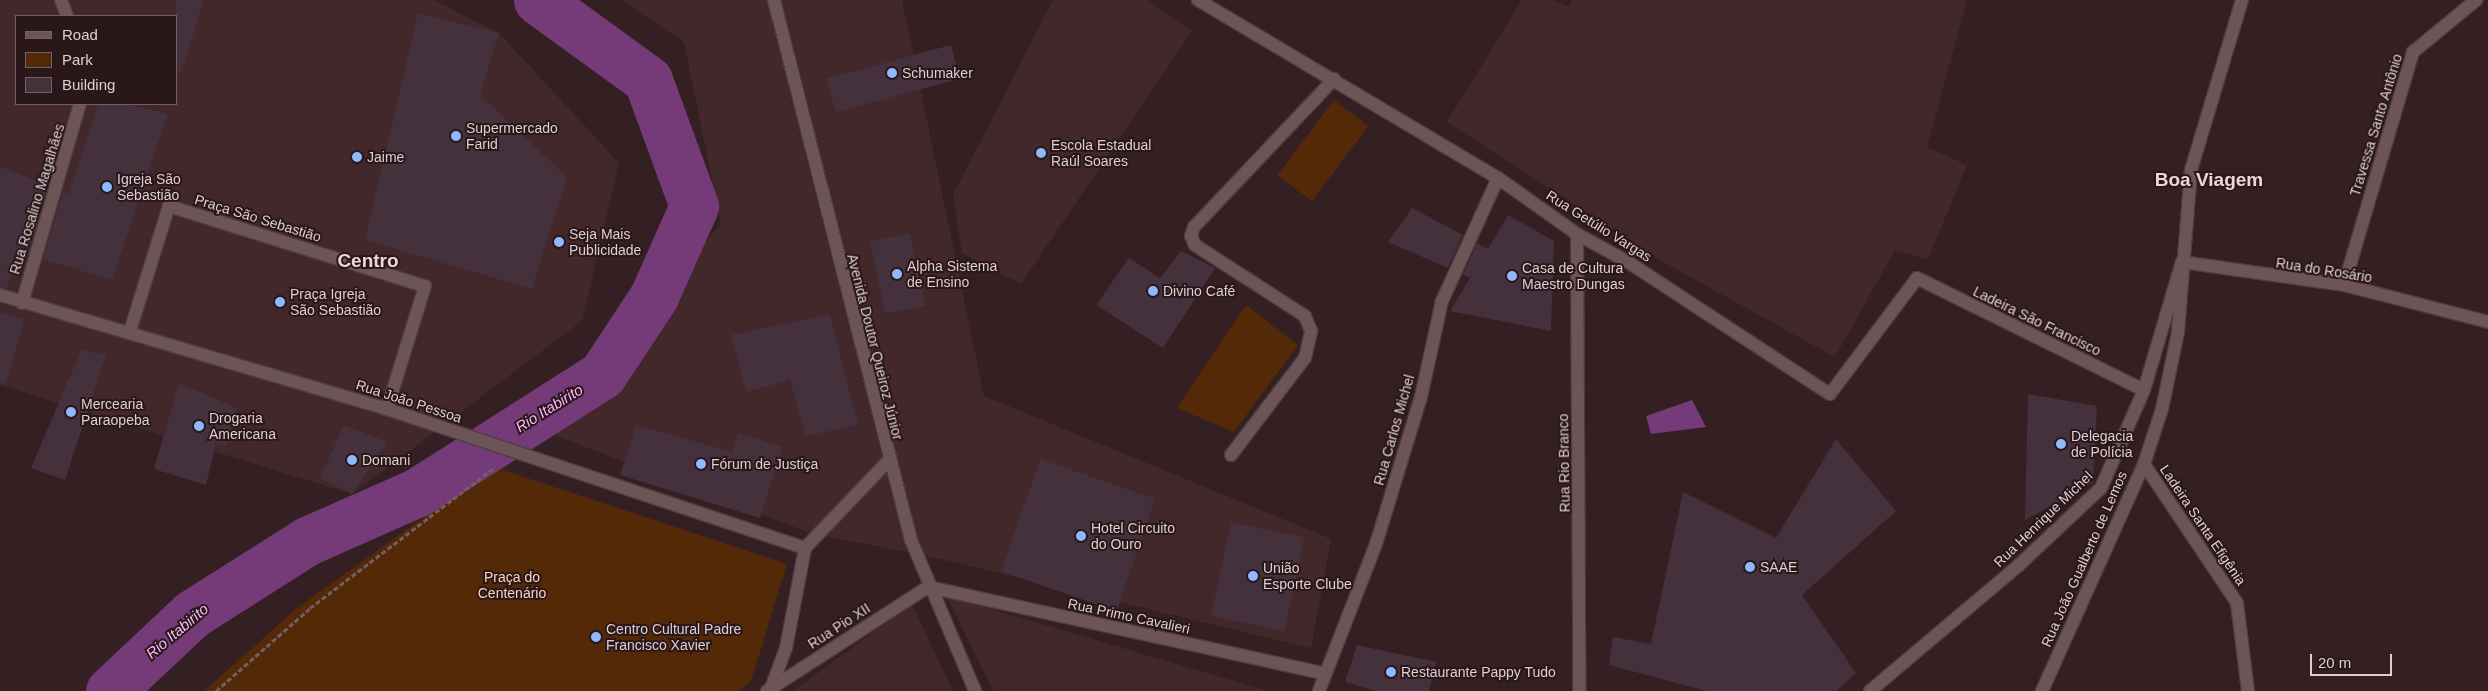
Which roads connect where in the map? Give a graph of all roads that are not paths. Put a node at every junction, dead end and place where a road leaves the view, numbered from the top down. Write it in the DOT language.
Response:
graph roads {
  1 [pos="61,0"];
  2 [pos="774,0"];
  3 [pos="1198,0"];
  4 [pos="2242,0"];
  5 [pos="2476,0"];
  6 [pos="67,15"];
  7 [pos="1334,79"];
  8 [pos="80,105"];
  9 [pos="1498,178"];
  10 [pos="1577,234"];
  11 [pos="2182,262"];
  12 [pos="1917,278"];
  13 [pos="2344,285"];
  14 [pos="0,295"];
  15 [pos="22,303"];
  16 [pos="2488,322"];
  17 [pos="130,331"];
  18 [pos="2144,390"];
  19 [pos="387,409"];
  20 [pos="1231,455"];
  21 [pos="888,461"];
  22 [pos="2144,464"];
  23 [pos="806,548"];
  24 [pos="928,587"];
  25 [pos="1324,673"];
  26 [pos="769,689"];
  27 [pos="975,691"];
  28 [pos="1319,691"];
  29 [pos="1579,691"];
  30 [pos="1870,691"];
  31 [pos="2042,691"];
  32 [pos="2248,691"];
  1 -- 6 [label="street"];
  2 -- 21 [label="street, Avenida Doutor Queiroz Júnior"];
  3 -- 7 [label="street, Rua Getúlio Vargas"];
  4 -- 11 [label="street, Rua João Gualberto de Lemos"];
  5 -- 13 [label="street, Travessa Santo Antônio"];
  7 -- 9 [label="street, Rua Getúlio Vargas"];
  7 -- 20 [label="street"];
  8 -- 15 [label="street, Rua Rosalino Magalhães"];
  9 -- 10 [label="street, Rua Getúlio Vargas"];
  9 -- 25 [label="street, Rua Carlos Michel"];
  10 -- 12 [label="street, Rua Getúlio Vargas"];
  10 -- 29 [label="street, Rua Rio Branco"];
  11 -- 13 [label="street, Rua do Rosário"];
  11 -- 18 [label="street, Rua Henrique Michel"];
  11 -- 22 [label="street, Rua João Gualberto de Lemos"];
  12 -- 18 [label="street, Ladeira São Francisco"];
  13 -- 16 [label="street, Rua do Rosário"];
  14 -- 15 [label="street, Rua João Pessoa"];
  15 -- 17 [label="street, Rua João Pessoa"];
  17 -- 19 [label="street, Rua João Pessoa"];
  17 -- 19 [label="street, Praça São Sebastião"];
  18 -- 30 [label="street, Rua Henrique Michel"];
  19 -- 23 [label="street, Rua João Pessoa"];
  21 -- 23 [label="street"];
  21 -- 24 [label="street, Avenida Doutor Queiroz Júnior"];
  22 -- 31 [label="street, Rua João Gualberto de Lemos"];
  22 -- 32 [label="street, Ladeira Santa Efigênia"];
  23 -- 26 [label="street"];
  24 -- 25 [label="street, Rua Primo Cavalieri"];
  24 -- 26 [label="street, Rua Pio XII"];
  24 -- 27 [label="street, Avenida Doutor Queiroz Júnior"];
  25 -- 28 [label="street, Rua Carlos Michel"];
}
